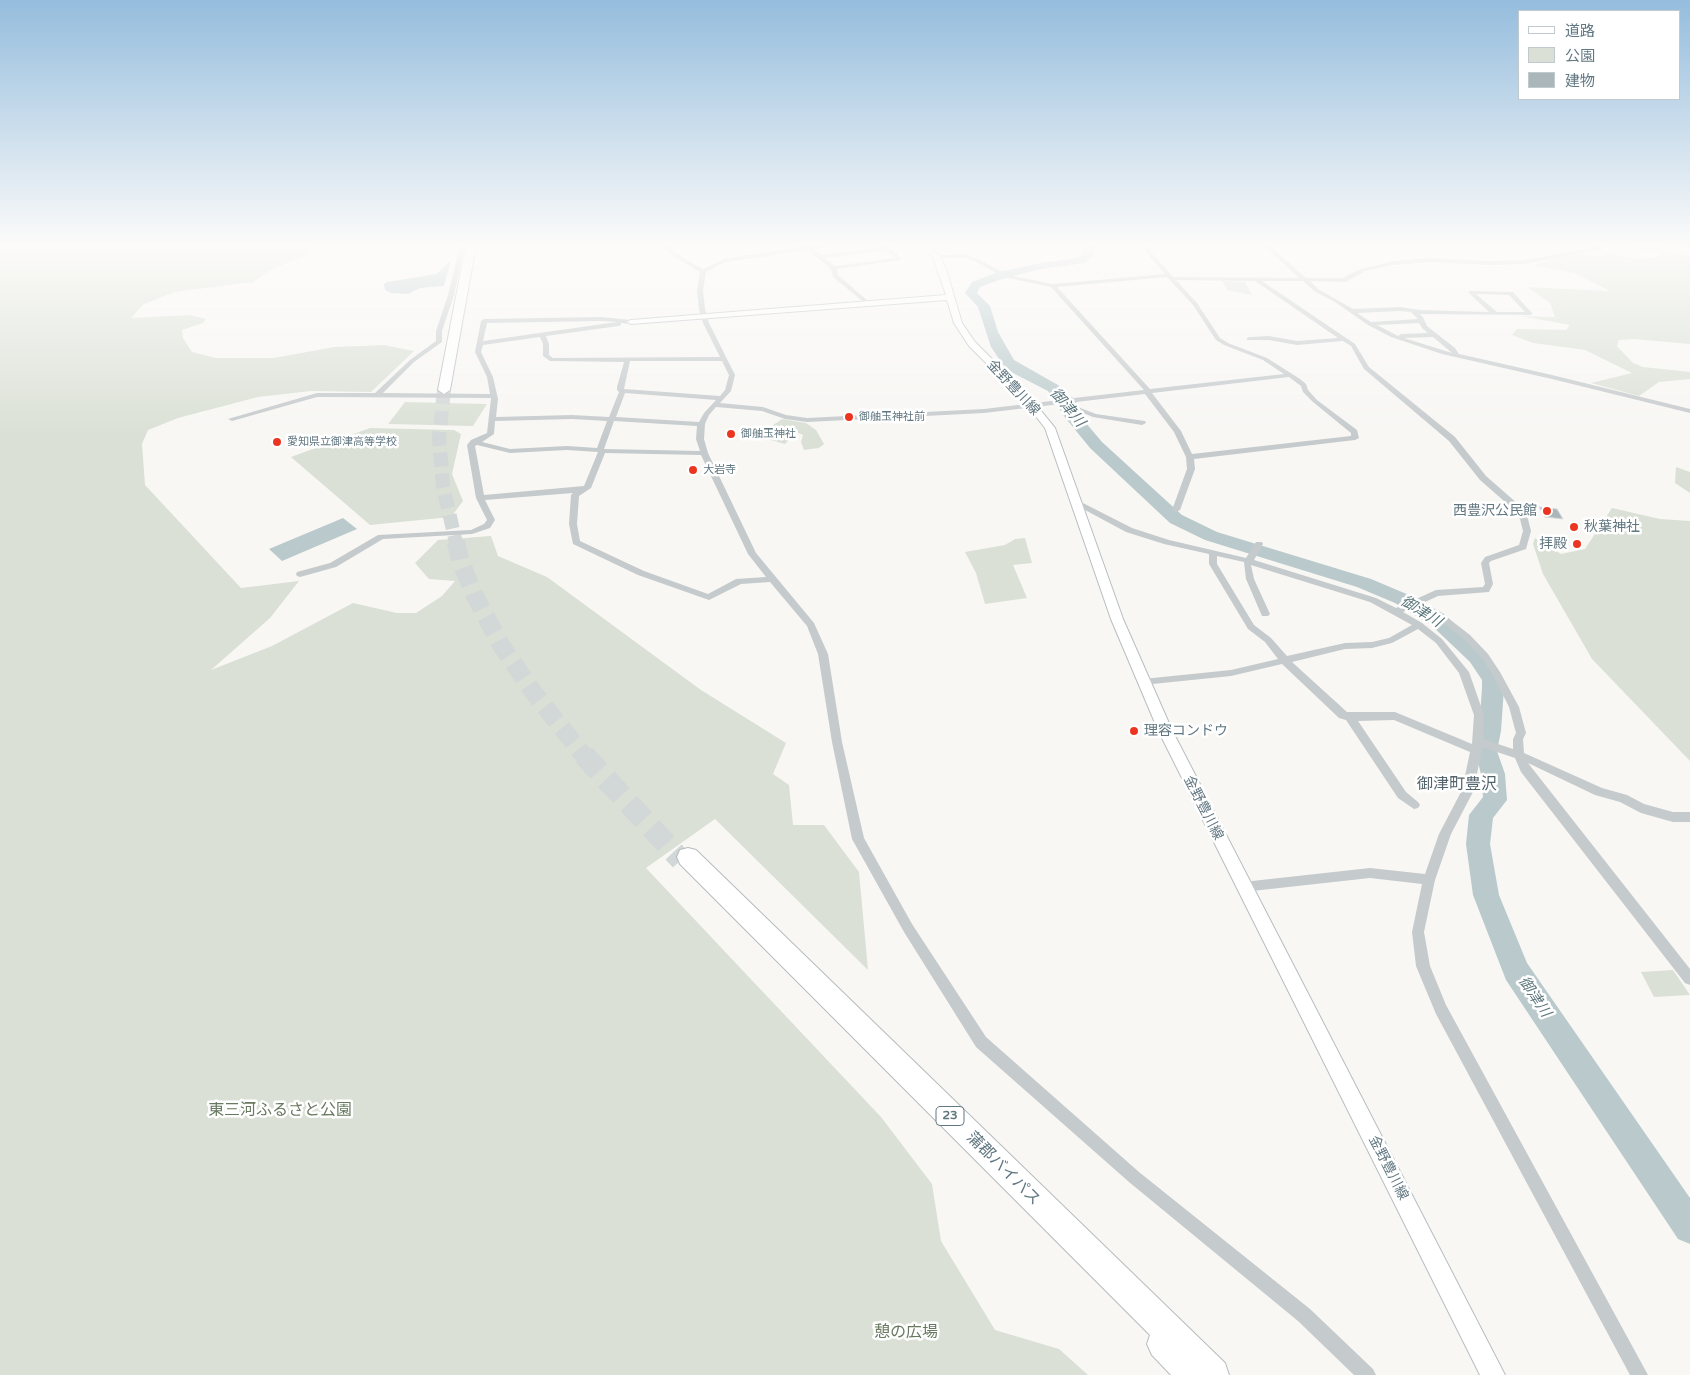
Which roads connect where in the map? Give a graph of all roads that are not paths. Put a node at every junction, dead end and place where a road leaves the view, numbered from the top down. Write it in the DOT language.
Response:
graph roads {
  1 [pos="446,309"];
  2 [pos="461,309"];
  3 [pos="703,309"];
  4 [pos="783,309"];
  5 [pos="953,309"];
  6 [pos="1074,309"];
  7 [pos="1195,309"];
  8 [pos="1301,309"];
  9 [pos="1349,309"];
  10 [pos="1396,309"];
  11 [pos="1401,309"];
  12 [pos="1490,309"];
  13 [pos="1526,309"];
  14 [pos="1352,311"];
  15 [pos="1414,312"];
  16 [pos="1495,314"];
  17 [pos="704,316"];
  18 [pos="1422,321"];
  19 [pos="631,322"];
  20 [pos="1370,324"];
  21 [pos="542,335"];
  22 [pos="1435,335"];
  23 [pos="1394,336"];
  24 [pos="1249,339"];
  25 [pos="1345,339"];
  26 [pos="481,343"];
  27 [pos="1457,357"];
  28 [pos="725,359"];
  29 [pos="627,361"];
  30 [pos="1291,375"];
  31 [pos="447,389"];
  32 [pos="624,391"];
  33 [pos="1148,391"];
  34 [pos="378,394"];
  35 [pos="494,396"];
  36 [pos="721,398"];
  37 [pos="1068,400"];
  38 [pos="1037,403"];
  39 [pos="714,405"];
  40 [pos="1690,411"];
  41 [pos="232,419"];
  42 [pos="492,419"];
  43 [pos="611,420"];
  44 [pos="1142,423"];
  45 [pos="700,424"];
  46 [pos="474,442"];
  47 [pos="601,450"];
  48 [pos="704,453"];
  49 [pos="1190,457"];
  50 [pos="580,490"];
  51 [pos="480,498"];
  52 [pos="1076,503"];
  53 [pos="1176,510"];
  54 [pos="1259,544"];
  55 [pos="1213,553"];
  56 [pos="1249,561"];
  57 [pos="300,574"];
  58 [pos="771,579"];
  59 [pos="1416,602"];
  60 [pos="1398,610"];
  61 [pos="1265,614"];
  62 [pos="1419,625"];
  63 [pos="1285,660"];
  64 [pos="1143,682"];
  65 [pos="1350,717"];
  66 [pos="1479,745"];
  67 [pos="1517,755"];
  68 [pos="1414,805"];
  69 [pos="1690,817"];
  70 [pos="1429,880"];
  71 [pos="1243,887"];
  72 [pos="1690,979"];
  73 [pos="1194,1375"];
  74 [pos="1213,1375"];
  75 [pos="1367,1375"];
  76 [pos="1493,1375"];
  77 [pos="1639,1375"];
  1 -- 34 [label="street"];
  2 -- 31 [label="highway"];
  3 -- 17 [label="street"];
  4 -- 17 [label="main road"];
  5 -- 38 [label="main road, 金野豊川線"];
  6 -- 33 [label="street"];
  7 -- 30 [label="street"];
  8 -- 25 [label="street"];
  9 -- 14 [label="street"];
  10 -- 14 [label="street"];
  11 -- 15 [label="street"];
  12 -- 16 [label="street"];
  13 -- 16 [label="street"];
  14 -- 20 [label="street"];
  15 -- 16 [label="street"];
  15 -- 18 [label="street"];
  17 -- 19 [label="main road"];
  17 -- 28 [label="street"];
  18 -- 20 [label="street"];
  18 -- 22 [label="street"];
  19 -- 21 [label="street"];
  19 -- 26 [label="street"];
  20 -- 23 [label="street"];
  21 -- 26 [label="street"];
  21 -- 29 [label="street"];
  22 -- 23 [label="street"];
  22 -- 27 [label="street"];
  23 -- 27 [label="street"];
  24 -- 25 [label="street"];
  25 -- 59 [label="street"];
  26 -- 35 [label="street"];
  27 -- 40 [label="street"];
  28 -- 29 [label="street"];
  28 -- 36 [label="street"];
  29 -- 32 [label="street"];
  30 -- 33 [label="street"];
  30 -- 49 [label="street"];
  32 -- 36 [label="street"];
  32 -- 43 [label="street"];
  33 -- 37 [label="street"];
  33 -- 49 [label="street"];
  34 -- 35 [label="street"];
  34 -- 41 [label="street"];
  35 -- 42 [label="street"];
  36 -- 39 [label="street"];
  37 -- 38 [label="street"];
  37 -- 44 [label="street"];
  38 -- 39 [label="street"];
  38 -- 52 [label="main road, 金野豊川線"];
  39 -- 45 [label="street"];
  42 -- 43 [label="street"];
  42 -- 46 [label="street"];
  43 -- 45 [label="street"];
  43 -- 47 [label="street"];
  45 -- 48 [label="street"];
  46 -- 47 [label="street"];
  46 -- 51 [label="street"];
  47 -- 48 [label="street"];
  47 -- 50 [label="street"];
  48 -- 58 [label="street"];
  49 -- 53 [label="street"];
  50 -- 51 [label="street"];
  50 -- 58 [label="street"];
  51 -- 57 [label="street"];
  52 -- 55 [label="street"];
  52 -- 64 [label="main road, 金野豊川線"];
  54 -- 56 [label="street"];
  55 -- 56 [label="street"];
  55 -- 63 [label="street"];
  56 -- 60 [label="street"];
  56 -- 61 [label="street"];
  58 -- 75 [label="street"];
  59 -- 60 [label="street"];
  59 -- 67 [label="street"];
  60 -- 62 [label="street"];
  62 -- 63 [label="street"];
  62 -- 66 [label="street"];
  63 -- 64 [label="street"];
  63 -- 65 [label="street"];
  64 -- 71 [label="main road, 金野豊川線"];
  65 -- 66 [label="street"];
  65 -- 68 [label="street"];
  66 -- 67 [label="street"];
  66 -- 70 [label="street"];
  67 -- 69 [label="street"];
  67 -- 72 [label="street"];
  70 -- 71 [label="street"];
  70 -- 77 [label="street"];
  71 -- 76 [label="main road, 金野豊川線"];
  73 -- 74 [label="highway, 蒲郡バイパス / 23"];
}
